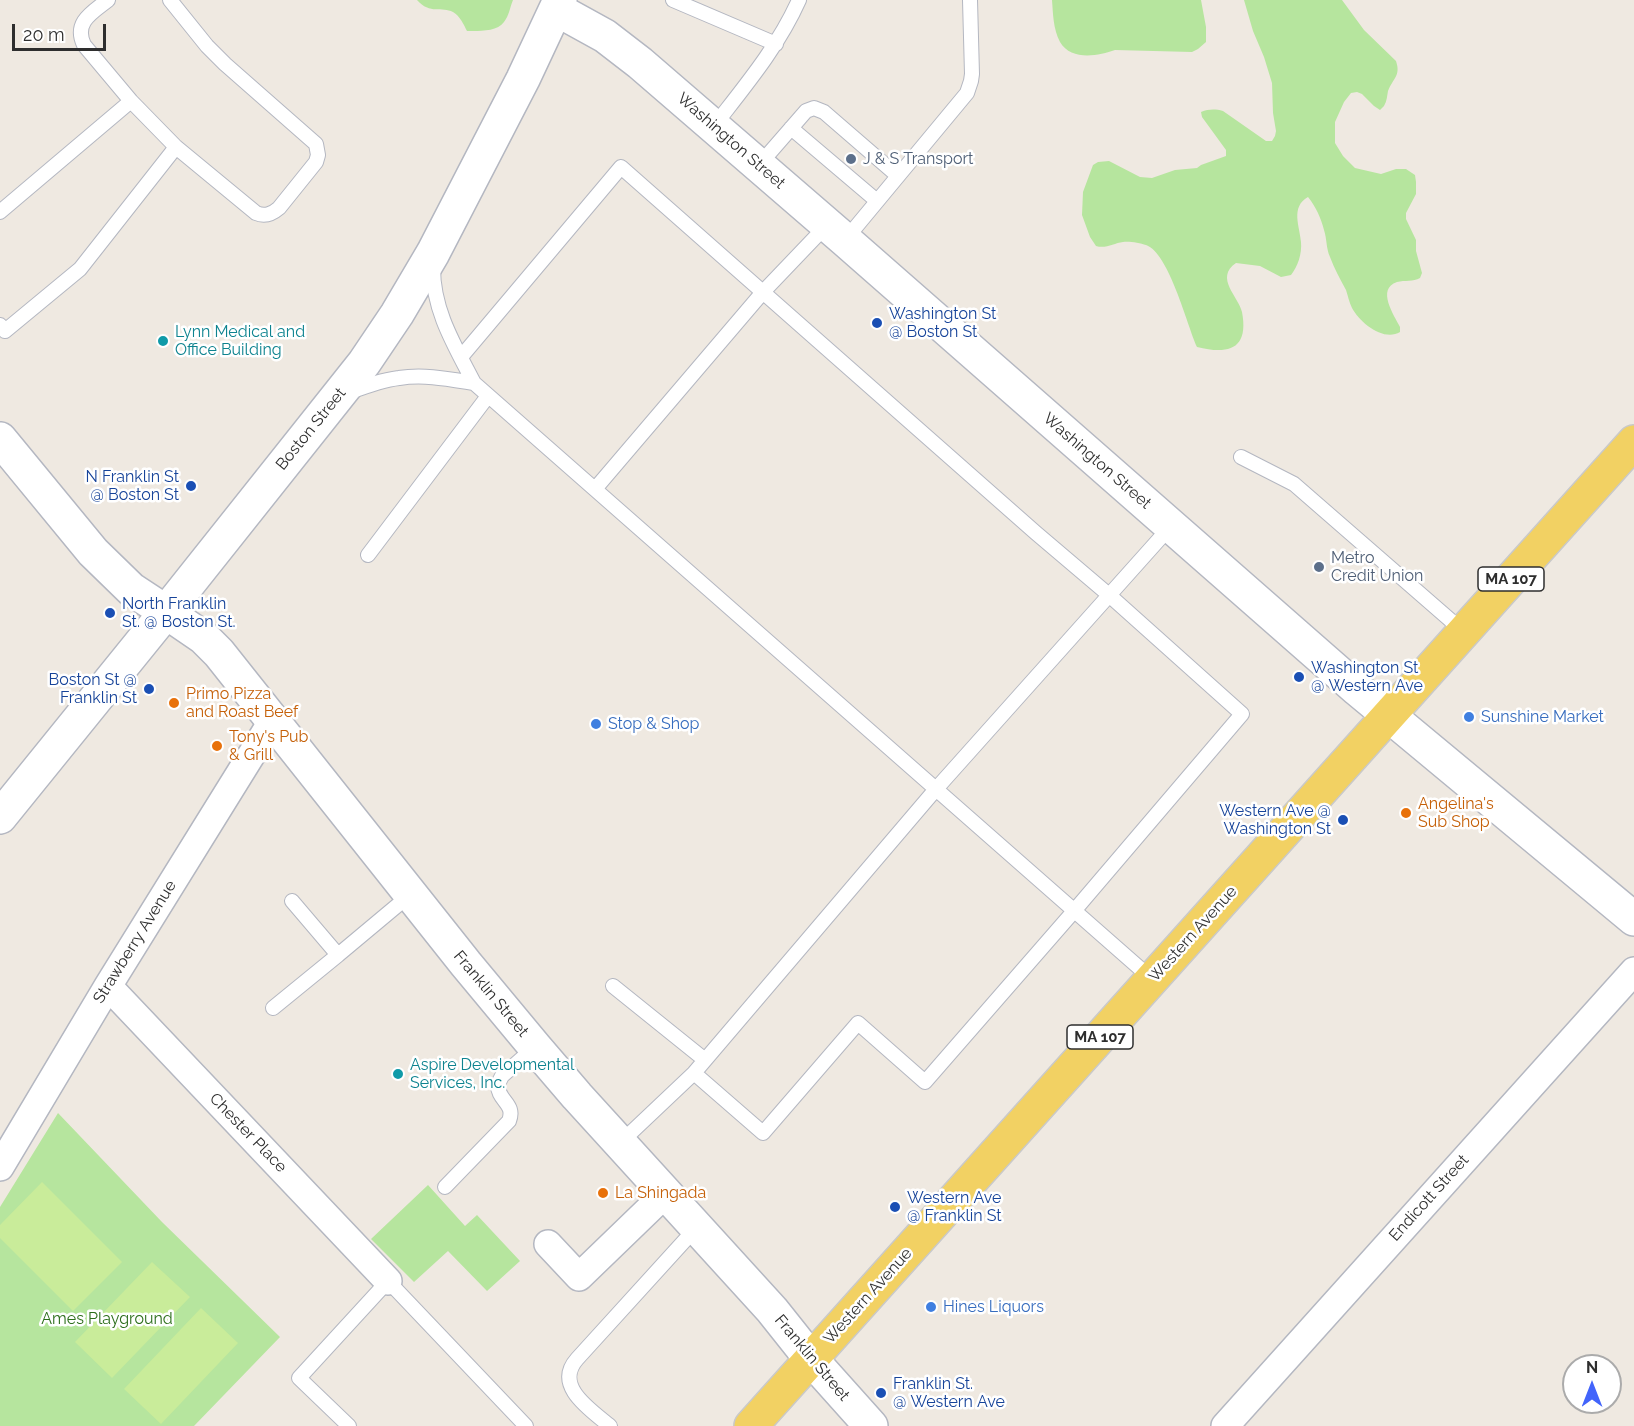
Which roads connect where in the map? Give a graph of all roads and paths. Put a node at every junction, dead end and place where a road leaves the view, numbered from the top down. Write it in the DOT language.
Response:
graph roads {
  1 [pos="108,0"];
  2 [pos="170,0"];
  3 [pos="673,0"];
  4 [pos="799,0"];
  5 [pos="970,0"];
  6 [pos="558,4"];
  7 [pos="776,44"];
  8 [pos="131,101"];
  9 [pos="714,126"];
  10 [pos="791,128"];
  11 [pos="176,147"];
  12 [pos="759,165"];
  13 [pos="898,176"];
  14 [pos="877,201"];
  15 [pos="0,212"];
  16 [pos="836,232"];
  17 [pos="433,253"];
  18 [pos="763,292"];
  19 [pos="0,324"];
  20 [pos="461,357"];
  21 [pos="474,383"];
  22 [pos="338,396"];
  23 [pos="488,396"];
  24 [pos="0,439"];
  25 [pos="1634,442"];
  26 [pos="1241,458"];
  27 [pos="595,489"];
  28 [pos="1171,526"];
  29 [pos="368,555"];
  30 [pos="1109,595"];
  31 [pos="166,612"];
  32 [pos="1464,632"];
  33 [pos="1389,716"];
  34 [pos="273,720"];
  35 [pos="936,789"];
  36 [pos="0,817"];
  37 [pos="411,894"];
  38 [pos="292,901"];
  39 [pos="1074,911"];
  40 [pos="1634,920"];
  41 [pos="338,955"];
  42 [pos="1634,971"];
  43 [pos="1152,979"];
  44 [pos="108,986"];
  45 [pos="613,986"];
  46 [pos="273,1008"];
  47 [pos="535,1047"];
  48 [pos="705,1060"];
  49 [pos="694,1073"];
  50 [pos="620,1143"];
  51 [pos="0,1167"];
  52 [pos="445,1187"];
  53 [pos="666,1193"];
  54 [pos="697,1227"];
  55 [pos="548,1244"];
  56 [pos="388,1281"];
  57 [pos="811,1359"];
  58 [pos="349,1426"];
  59 [pos="526,1426"];
  60 [pos="609,1426"];
  61 [pos="751,1426"];
  62 [pos="870,1426"];
  63 [pos="1225,1426"];
  1 -- 8 [label="lane"];
  2 -- 11 [label="lane"];
  3 -- 7 [label="lane"];
  4 -- 7 [label="lane"];
  5 -- 13 [label="lane"];
  6 -- 9 [label="main road, Washington Street"];
  6 -- 17 [label="main road, Boston Street"];
  7 -- 9 [label="lane"];
  8 -- 11 [label="lane"];
  8 -- 15 [label="lane"];
  9 -- 12 [label="main road, Washington Street"];
  10 -- 12 [label="lane"];
  10 -- 13 [label="lane"];
  10 -- 14 [label="lane"];
  11 -- 19 [label="lane"];
  12 -- 16 [label="main road, Washington Street"];
  13 -- 14 [label="lane"];
  14 -- 16 [label="lane"];
  16 -- 18 [label="lane"];
  16 -- 28 [label="main road, Washington Street"];
  17 -- 20 [label="lane"];
  17 -- 22 [label="main road, Boston Street"];
  18 -- 20 [label="lane"];
  18 -- 27 [label="lane"];
  18 -- 30 [label="lane"];
  20 -- 21 [label="lane"];
  21 -- 22 [label="lane"];
  21 -- 23 [label="lane"];
  22 -- 31 [label="main road, Boston Street"];
  23 -- 27 [label="lane"];
  23 -- 29 [label="lane"];
  24 -- 31 [label="main road, Franklin Street"];
  25 -- 32 [label="main road, Western Avenue / MA 107"];
  26 -- 32 [label="lane"];
  27 -- 35 [label="lane"];
  28 -- 30 [label="lane"];
  28 -- 33 [label="main road, Washington Street"];
  30 -- 35 [label="lane"];
  30 -- 39 [label="lane"];
  31 -- 34 [label="main road, Franklin Street"];
  31 -- 36 [label="main road, Boston Street"];
  32 -- 33 [label="main road, Western Avenue / MA 107"];
  33 -- 40 [label="main road, Washington Street"];
  33 -- 43 [label="main road, Western Avenue / MA 107"];
  34 -- 37 [label="main road, Franklin Street"];
  34 -- 44 [label="street, Strawberry Avenue"];
  35 -- 39 [label="lane"];
  35 -- 48 [label="lane"];
  37 -- 41 [label="lane"];
  37 -- 47 [label="main road, Franklin Street"];
  38 -- 41 [label="lane"];
  39 -- 43 [label="lane"];
  39 -- 49 [label="lane"];
  41 -- 46 [label="lane"];
  42 -- 63 [label="street, Endicott Street"];
  43 -- 57 [label="main road, Western Avenue / MA 107"];
  44 -- 51 [label="street, Strawberry Avenue"];
  44 -- 56 [label="street, Chester Place"];
  45 -- 48 [label="lane"];
  47 -- 50 [label="main road, Franklin Street"];
  47 -- 52 [label="lane"];
  48 -- 49 [label="lane"];
  49 -- 50 [label="lane"];
  50 -- 53 [label="main road, Franklin Street"];
  53 -- 54 [label="main road, Franklin Street"];
  53 -- 55 [label="street"];
  54 -- 57 [label="main road, Franklin Street"];
  54 -- 60 [label="lane"];
  56 -- 58 [label="lane"];
  56 -- 59 [label="lane"];
  57 -- 61 [label="main road, Western Avenue / MA 107"];
  57 -- 62 [label="main road, Franklin Street"];
}
